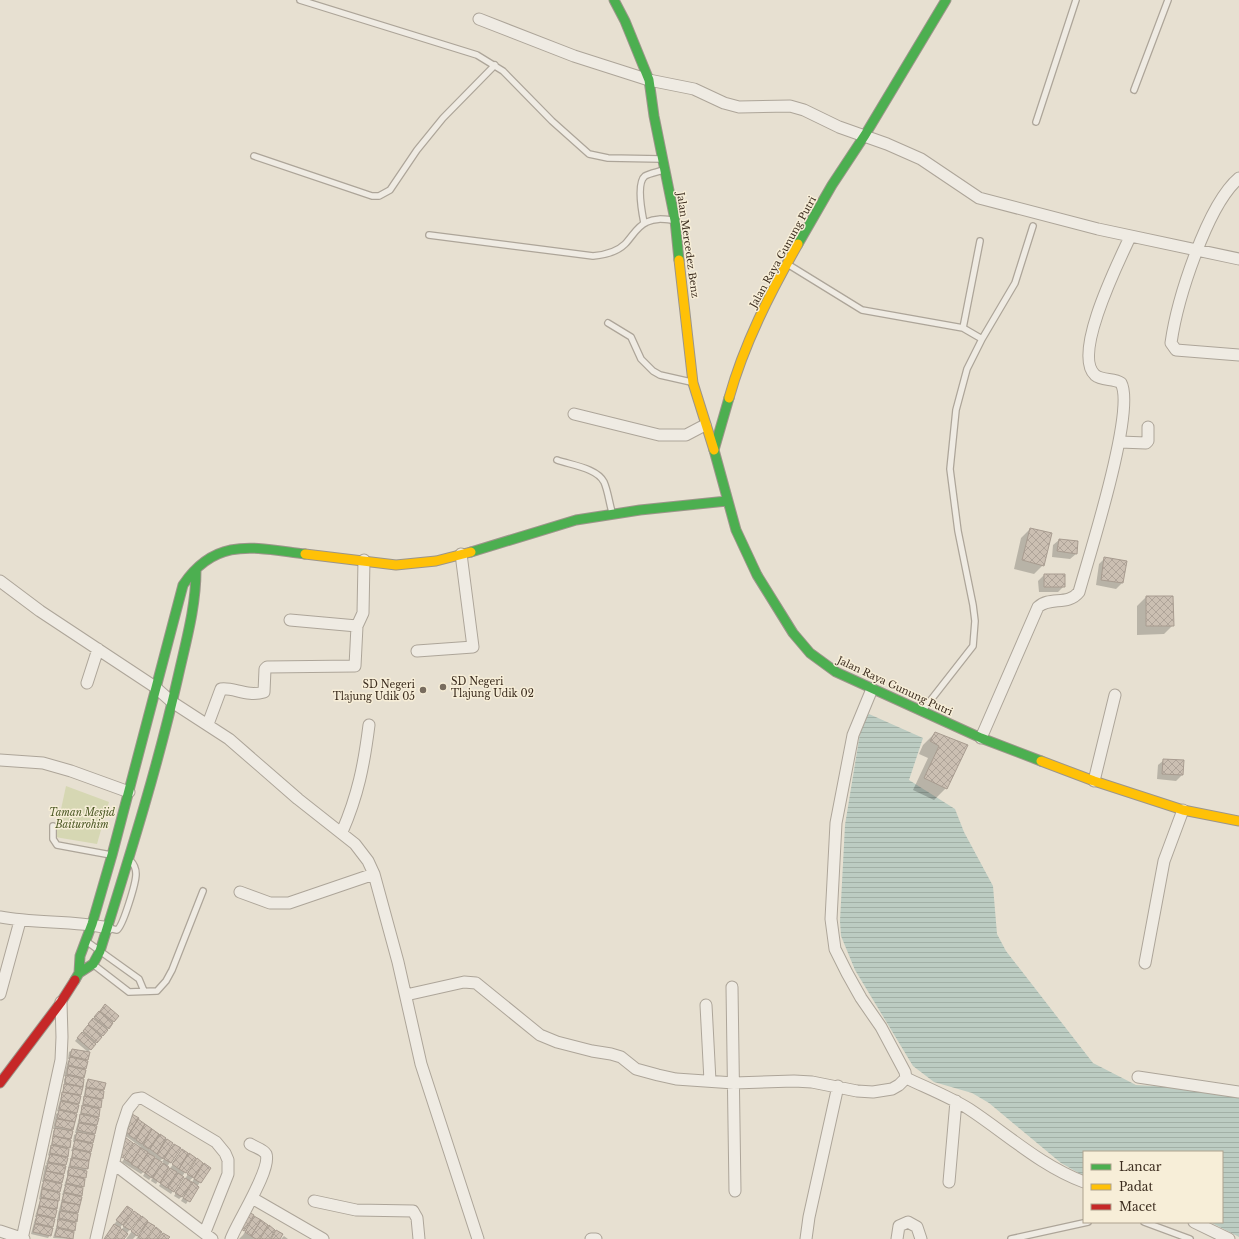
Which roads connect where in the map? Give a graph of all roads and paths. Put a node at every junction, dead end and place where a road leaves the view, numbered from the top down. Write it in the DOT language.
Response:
graph roads {
  1 [pos="300,0"];
  2 [pos="614,0"];
  3 [pos="946,0"];
  4 [pos="1076,0"];
  5 [pos="1168,0"];
  6 [pos="480,19"];
  7 [pos="495,65"];
  8 [pos="649,80"];
  9 [pos="1134,90"];
  10 [pos="1036,122"];
  11 [pos="865,135"];
  12 [pos="254,156"];
  13 [pos="663,159"];
  14 [pos="665,169"];
  15 [pos="1239,178"];
  16 [pos="675,220"];
  17 [pos="644,223"];
  18 [pos="1033,226"];
  19 [pos="429,235"];
  20 [pos="1130,237"];
  21 [pos="980,241"];
  22 [pos="1197,251"];
  23 [pos="1239,259"];
  24 [pos="787,263"];
  25 [pos="608,323"];
  26 [pos="963,328"];
  27 [pos="982,340"];
  28 [pos="1239,355"];
  29 [pos="694,383"];
  30 [pos="574,414"];
  31 [pos="706,425"];
  32 [pos="1148,427"];
  33 [pos="1120,442"];
  34 [pos="714,450"];
  35 [pos="557,460"];
  36 [pos="727,501"];
  37 [pos="612,514"];
  38 [pos="461,554"];
  39 [pos="364,560"];
  40 [pos="196,570"];
  41 [pos="0,581"];
  42 [pos="290,620"];
  43 [pos="358,626"];
  44 [pos="98,650"];
  45 [pos="417,651"];
  46 [pos="87,683"];
  47 [pos="154,687"];
  48 [pos="872,689"];
  49 [pos="1115,695"];
  50 [pos="172,702"];
  51 [pos="921,712"];
  52 [pos="208,724"];
  53 [pos="369,725"];
  54 [pos="981,738"];
  55 [pos="0,760"];
  56 [pos="1094,781"];
  57 [pos="129,792"];
  58 [pos="1182,810"];
  59 [pos="1239,821"];
  60 [pos="53,826"];
  61 [pos="342,832"];
  62 [pos="112,855"];
  63 [pos="129,858"];
  64 [pos="374,874"];
  65 [pos="203,891"];
  66 [pos="240,892"];
  67 [pos="0,917"];
  68 [pos="20,921"];
  69 [pos="92,924"];
  70 [pos="108,928"];
  71 [pos="86,940"];
  72 [pos="100,951"];
  73 [pos="80,956"];
  74 [pos="1145,963"];
  75 [pos="93,964"];
  76 [pos="79,973"];
  77 [pos="732,987"];
  78 [pos="144,991"];
  79 [pos="0,994"];
  80 [pos="406,995"];
  81 [pos="61,1002"];
  82 [pos="706,1005"];
  83 [pos="1138,1077"];
  84 [pos="906,1078"];
  85 [pos="710,1082"];
  86 [pos="0,1083"];
  87 [pos="734,1083"];
  88 [pos="838,1086"];
  89 [pos="1239,1092"];
  90 [pos="956,1101"];
  91 [pos="250,1144"];
  92 [pos="114,1164"];
  93 [pos="949,1182"];
  94 [pos="1083,1182"];
  95 [pos="735,1191"];
  96 [pos="252,1198"];
  97 [pos="314,1201"];
  98 [pos="1083,1223"];
  99 [pos="1147,1223"];
  100 [pos="1196,1223"];
  101 [pos="0,1231"];
  102 [pos="209,1236"];
  103 [pos="98,1238"];
  104 [pos="592,1238"];
  105 [pos="23,1239"];
  106 [pos="231,1239"];
  107 [pos="323,1239"];
  108 [pos="419,1239"];
  109 [pos="478,1239"];
  110 [pos="596,1239"];
  111 [pos="806,1239"];
  112 [pos="897,1239"];
  113 [pos="921,1239"];
  114 [pos="1010,1239"];
  115 [pos="1190,1239"];
  116 [pos="1229,1239"];
  1 -- 7 [label="lane"];
  2 -- 8 [label="main road, Jalan Mercedez Benz"];
  3 -- 11 [label="main road, Jalan Raya Gunung Putri"];
  4 -- 10 [label="lane"];
  5 -- 9 [label="lane"];
  6 -- 8 [label="street"];
  7 -- 12 [label="lane"];
  7 -- 13 [label="lane"];
  8 -- 11 [label="street"];
  8 -- 13 [label="main road, Jalan Mercedez Benz"];
  11 -- 20 [label="street"];
  11 -- 24 [label="main road, Jalan Raya Gunung Putri"];
  13 -- 14 [label="main road, Jalan Mercedez Benz"];
  14 -- 16 [label="main road, Jalan Mercedez Benz"];
  14 -- 17 [label="lane"];
  15 -- 22 [label="street"];
  16 -- 17 [label="lane"];
  16 -- 29 [label="main road, Jalan Mercedez Benz"];
  17 -- 19 [label="lane"];
  18 -- 27 [label="lane"];
  20 -- 22 [label="street"];
  20 -- 33 [label="street"];
  21 -- 26 [label="lane"];
  22 -- 23 [label="street"];
  22 -- 28 [label="street"];
  24 -- 26 [label="lane"];
  24 -- 34 [label="main road, Jalan Raya Gunung Putri"];
  25 -- 29 [label="lane"];
  26 -- 27 [label="lane"];
  27 -- 51 [label="lane"];
  29 -- 31 [label="main road, Jalan Mercedez Benz"];
  30 -- 31 [label="street"];
  31 -- 34 [label="main road, Jalan Mercedez Benz"];
  32 -- 33 [label="street"];
  33 -- 54 [label="street"];
  34 -- 36 [label="main road, Jalan Raya Gunung Putri"];
  35 -- 37 [label="lane"];
  36 -- 37 [label="main road"];
  36 -- 48 [label="main road, Jalan Raya Gunung Putri"];
  37 -- 38 [label="main road"];
  38 -- 39 [label="main road"];
  38 -- 45 [label="street"];
  39 -- 40 [label="main road"];
  39 -- 43 [label="street"];
  40 -- 47 [label="main road"];
  40 -- 50 [label="main road"];
  41 -- 44 [label="street"];
  42 -- 43 [label="street"];
  43 -- 52 [label="street"];
  44 -- 46 [label="street"];
  44 -- 47 [label="street"];
  47 -- 50 [label="street"];
  47 -- 57 [label="main road"];
  48 -- 51 [label="main road, Jalan Raya Gunung Putri"];
  48 -- 84 [label="street"];
  49 -- 56 [label="street"];
  50 -- 52 [label="street"];
  50 -- 63 [label="main road"];
  51 -- 54 [label="main road, Jalan Raya Gunung Putri"];
  52 -- 61 [label="street"];
  53 -- 61 [label="street"];
  54 -- 56 [label="main road, Jalan Raya Gunung Putri"];
  55 -- 57 [label="street"];
  56 -- 58 [label="main road, Jalan Raya Gunung Putri"];
  57 -- 62 [label="main road"];
  58 -- 59 [label="main road, Jalan Raya Gunung Putri"];
  58 -- 74 [label="street"];
  60 -- 62 [label="lane"];
  61 -- 64 [label="street"];
  62 -- 69 [label="main road"];
  63 -- 70 [label="main road"];
  63 -- 70 [label="lane"];
  64 -- 66 [label="street"];
  64 -- 80 [label="street"];
  65 -- 78 [label="lane"];
  67 -- 68 [label="street"];
  68 -- 69 [label="street"];
  68 -- 79 [label="street"];
  69 -- 70 [label="street"];
  69 -- 71 [label="main road"];
  70 -- 72 [label="main road"];
  71 -- 72 [label="lane"];
  71 -- 73 [label="main road"];
  72 -- 75 [label="main road"];
  72 -- 78 [label="lane"];
  73 -- 75 [label="lane"];
  73 -- 76 [label="main road"];
  75 -- 76 [label="main road"];
  75 -- 78 [label="lane"];
  76 -- 81 [label="main road"];
  77 -- 87 [label="street"];
  80 -- 85 [label="street"];
  80 -- 109 [label="street"];
  81 -- 86 [label="main road"];
  81 -- 105 [label="street"];
  82 -- 85 [label="street"];
  83 -- 89 [label="street"];
  84 -- 88 [label="street"];
  84 -- 90 [label="street"];
  85 -- 87 [label="street"];
  87 -- 88 [label="street"];
  87 -- 95 [label="street"];
  88 -- 111 [label="street"];
  90 -- 93 [label="street"];
  90 -- 94 [label="street"];
  91 -- 96 [label="street"];
  92 -- 102 [label="street"];
  92 -- 102 [label="street"];
  92 -- 103 [label="street"];
  96 -- 106 [label="street"];
  96 -- 107 [label="street"];
  97 -- 108 [label="street"];
  98 -- 114 [label="lane"];
  99 -- 115 [label="lane"];
  100 -- 116 [label="street"];
  101 -- 105 [label="street"];
  104 -- 110 [label="street"];
  112 -- 113 [label="street"];
}
